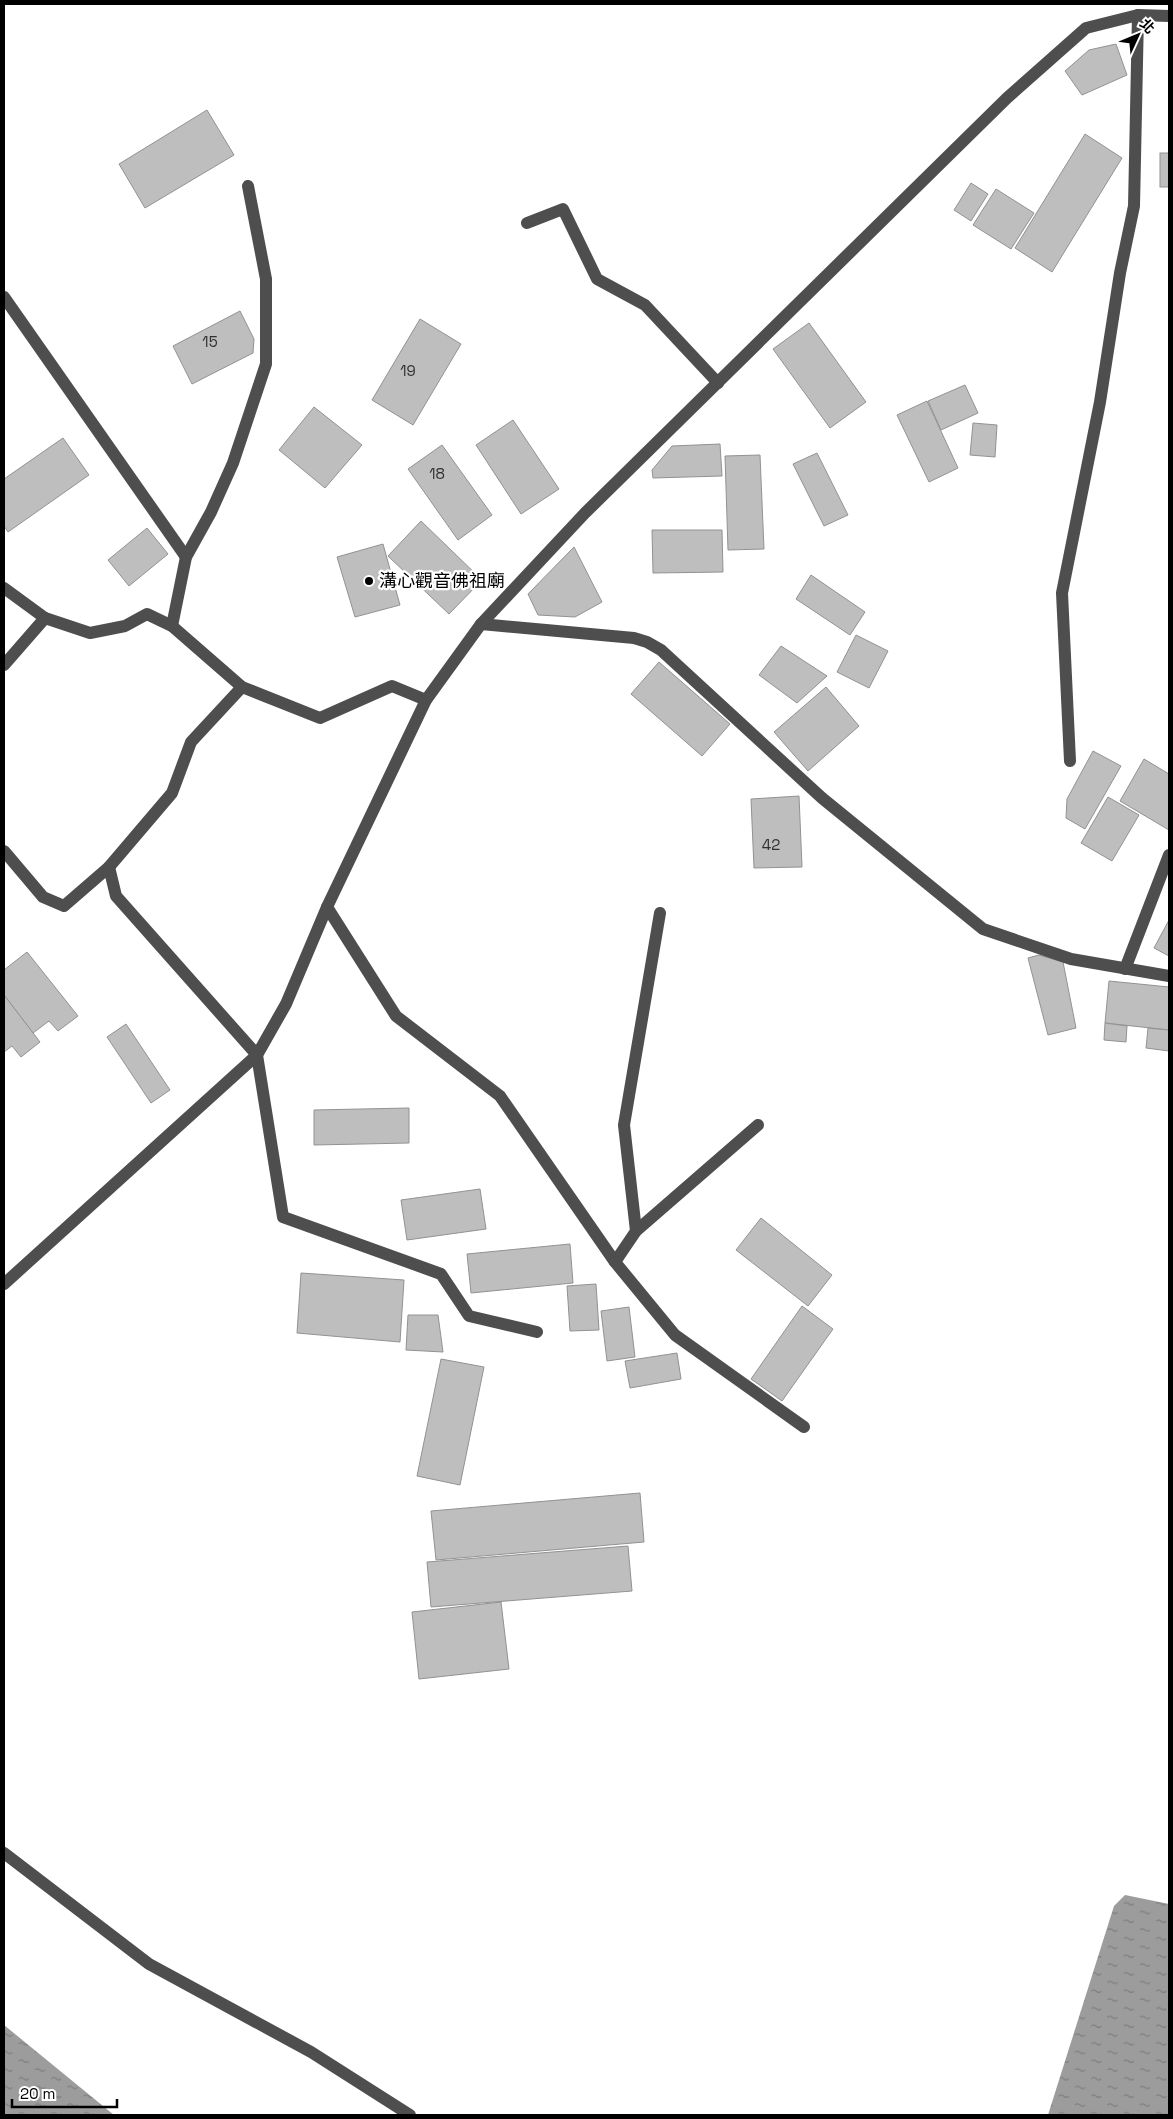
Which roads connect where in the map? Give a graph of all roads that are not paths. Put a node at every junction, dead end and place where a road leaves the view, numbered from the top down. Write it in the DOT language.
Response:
graph roads {
  1 [pos="1138,14"];
  2 [pos="1169,16"];
  3 [pos="248,186"];
  4 [pos="527,223"];
  5 [pos="4,297"];
  6 [pos="718,383"];
  7 [pos="186,556"];
  8 [pos="4,588"];
  9 [pos="45,618"];
  10 [pos="481,624"];
  11 [pos="172,626"];
  12 [pos="4,665"];
  13 [pos="242,687"];
  14 [pos="426,700"];
  15 [pos="1070,761"];
  16 [pos="4,851"];
  17 [pos="1168,856"];
  18 [pos="109,868"];
  19 [pos="327,907"];
  20 [pos="660,913"];
  21 [pos="1126,969"];
  22 [pos="1169,976"];
  23 [pos="256,1055"];
  24 [pos="758,1125"];
  25 [pos="636,1231"];
  26 [pos="615,1262"];
  27 [pos="4,1284"];
  28 [pos="537,1332"];
  29 [pos="804,1427"];
  30 [pos="4,1853"];
  31 [pos="410,2115"];
  1 -- 2 [label="street"];
  1 -- 6 [label="street"];
  1 -- 15 [label="street"];
  3 -- 7 [label="street"];
  4 -- 6 [label="street"];
  5 -- 7 [label="street"];
  6 -- 10 [label="street"];
  7 -- 11 [label="street"];
  8 -- 9 [label="street"];
  9 -- 11 [label="street"];
  9 -- 12 [label="street"];
  10 -- 14 [label="street"];
  10 -- 21 [label="street"];
  11 -- 13 [label="street"];
  13 -- 14 [label="street"];
  13 -- 18 [label="street"];
  14 -- 19 [label="street"];
  16 -- 18 [label="street"];
  17 -- 21 [label="street"];
  18 -- 23 [label="street"];
  19 -- 23 [label="street"];
  19 -- 26 [label="street"];
  20 -- 25 [label="street"];
  21 -- 22 [label="street"];
  23 -- 27 [label="street"];
  23 -- 28 [label="street"];
  24 -- 25 [label="street"];
  25 -- 26 [label="street"];
  26 -- 29 [label="street"];
  30 -- 31 [label="street"];
}
